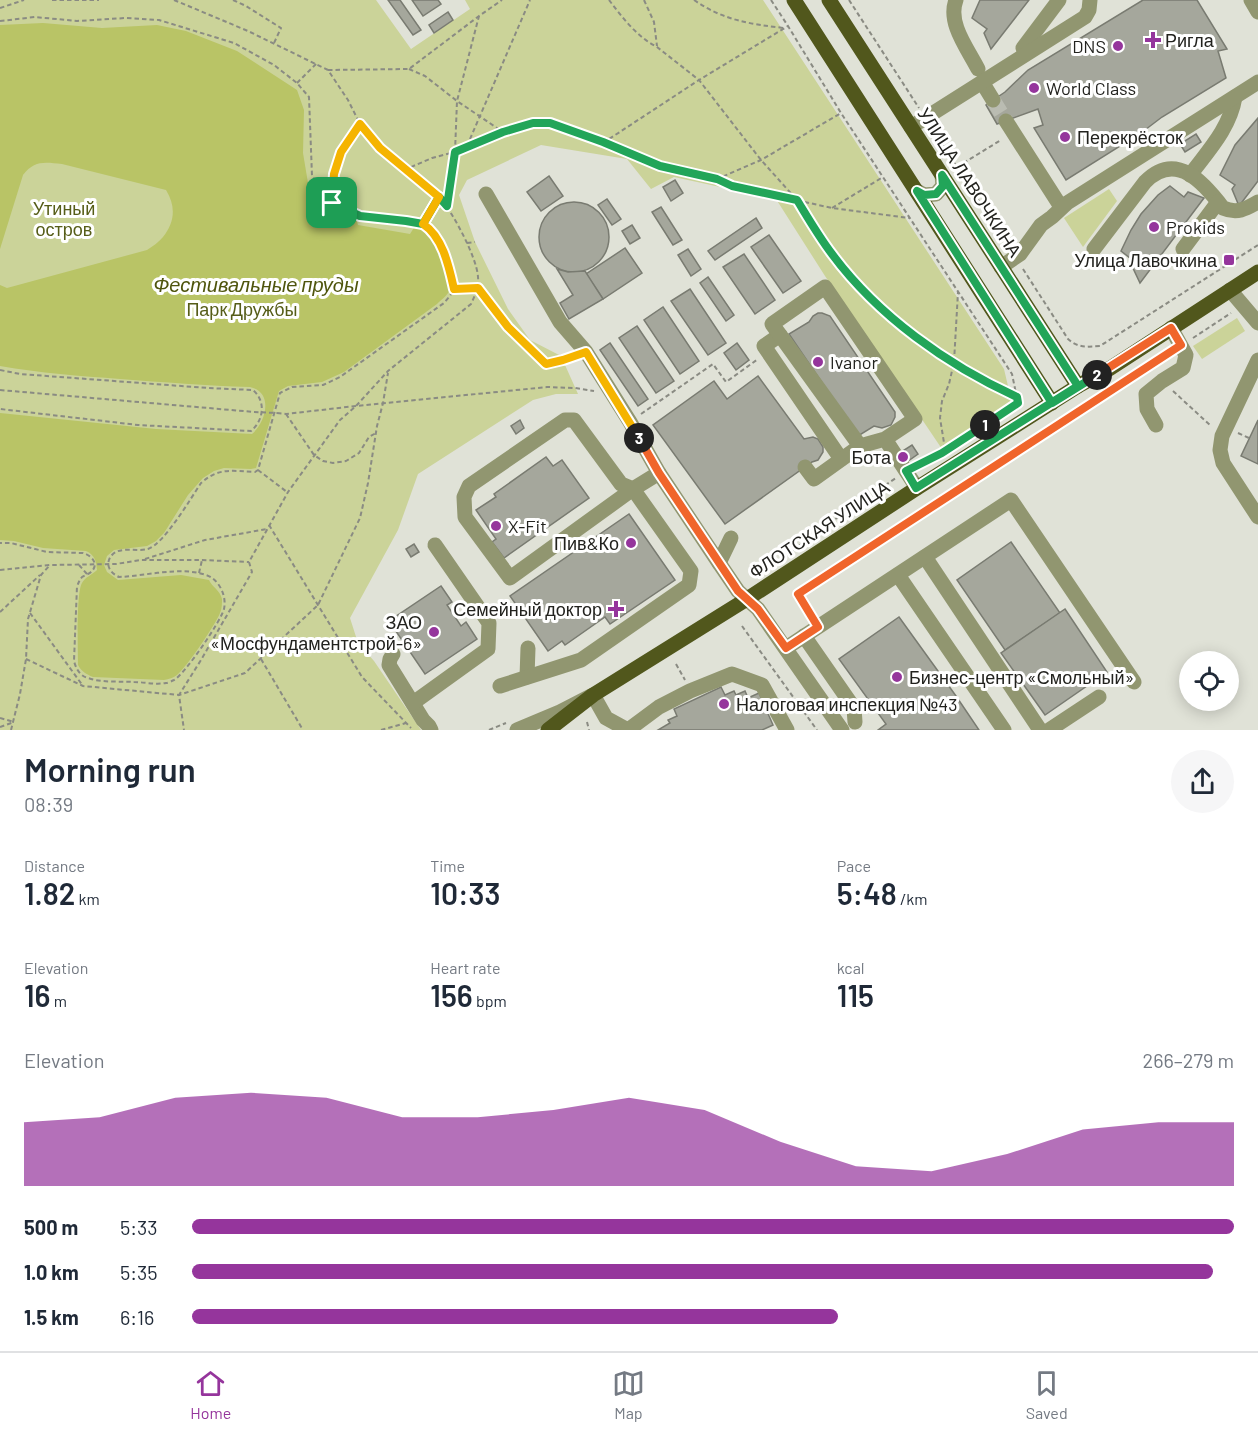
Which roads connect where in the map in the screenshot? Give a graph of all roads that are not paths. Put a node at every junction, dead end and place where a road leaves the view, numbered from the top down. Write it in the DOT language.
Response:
graph roads {
  1 [pos="794,0"];
  2 [pos="829,0"];
  3 [pos="956,0"];
  4 [pos="1059,0"];
  5 [pos="1090,0"];
  6 [pos="1251,0"];
  7 [pos="1258,12"];
  8 [pos="1023,48"];
  9 [pos="980,76"];
  10 [pos="1258,82"];
  11 [pos="1235,97"];
  12 [pos="993,100"];
  13 [pos="1006,120"];
  14 [pos="911,126"];
  15 [pos="942,175"];
  16 [pos="1190,175"];
  17 [pos="917,191"];
  18 [pos="486,194"];
  19 [pos="1218,202"];
  20 [pos="1258,202"];
  21 [pos="1061,207"];
  22 [pos="1094,249"];
  23 [pos="1183,249"];
  24 [pos="1001,267"];
  25 [pos="1258,272"];
  26 [pos="1230,290"];
  27 [pos="1258,323"];
  28 [pos="1171,328"];
  29 [pos="780,335"];
  30 [pos="1258,360"];
  31 [pos="1078,386"];
  32 [pos="1052,403"];
  33 [pos="1155,425"];
  34 [pos="885,439"];
  35 [pos="860,446"];
  36 [pos="841,459"];
  37 [pos="805,467"];
  38 [pos="659,473"];
  39 [pos="916,488"];
  40 [pos="633,489"];
  41 [pos="1258,517"];
  42 [pos="731,538"];
  43 [pos="435,545"];
  44 [pos="925,557"];
  45 [pos="719,563"];
  46 [pos="898,575"];
  47 [pos="747,599"];
  48 [pos="804,636"];
  49 [pos="528,648"];
  50 [pos="786,648"];
  51 [pos="393,654"];
  52 [pos="527,677"];
  53 [pos="1134,682"];
  54 [pos="500,686"];
  55 [pos="592,695"];
  56 [pos="1099,697"];
  57 [pos="413,703"];
  58 [pos="849,726"];
  59 [pos="431,730"];
  60 [pos="517,730"];
  61 [pos="548,730"];
  62 [pos="628,730"];
  63 [pos="787,730"];
  64 [pos="1004,730"];
  65 [pos="1040,730"];
  66 [pos="1049,730"];
  1 -- 17 [label="main road"];
  2 -- 14 [label="main road, УЛИЦА ЛАВОЧКИНА"];
  3 -- 9 [label="street"];
  4 -- 8 [label="street"];
  5 -- 9 [label="street"];
  6 -- 7 [label="street"];
  9 -- 12 [label="street"];
  9 -- 14 [label="street"];
  10 -- 11 [label="street"];
  11 -- 16 [label="street"];
  11 -- 21 [label="street"];
  13 -- 21 [label="street"];
  14 -- 15 [label="main road, УЛИЦА ЛАВОЧКИНА"];
  15 -- 17 [label="street"];
  15 -- 24 [label="main road, УЛИЦА ЛАВОЧКИНА"];
  16 -- 19 [label="street"];
  16 -- 22 [label="street"];
  17 -- 32 [label="main road"];
  18 -- 38 [label="street"];
  19 -- 20 [label="street"];
  19 -- 23 [label="street"];
  21 -- 24 [label="street"];
  24 -- 31 [label="main road, УЛИЦА ЛАВОЧКИНА"];
  25 -- 26 [label="main road, ФЛОТСКАЯ УЛИЦА"];
  26 -- 27 [label="street"];
  26 -- 28 [label="main road, ФЛОТСКАЯ УЛИЦА"];
  28 -- 31 [label="main road, ФЛОТСКАЯ УЛИЦА"];
  28 -- 33 [label="street"];
  29 -- 34 [label="street"];
  29 -- 35 [label="street"];
  29 -- 36 [label="street"];
  30 -- 41 [label="street"];
  31 -- 32 [label="main road, ФЛОТСКАЯ УЛИЦА"];
  32 -- 39 [label="main road, ФЛОТСКАЯ УЛИЦА"];
  34 -- 35 [label="street"];
  34 -- 39 [label="street"];
  35 -- 36 [label="street"];
  36 -- 37 [label="street"];
  38 -- 40 [label="street"];
  38 -- 45 [label="street"];
  39 -- 47 [label="main road, ФЛОТСКАЯ УЛИЦА"];
  40 -- 40 [label="street"];
  40 -- 52 [label="street"];
  42 -- 45 [label="street"];
  43 -- 57 [label="street"];
  44 -- 46 [label="street"];
  44 -- 53 [label="street"];
  44 -- 65 [label="street"];
  45 -- 47 [label="street"];
  46 -- 48 [label="street"];
  46 -- 64 [label="street"];
  47 -- 50 [label="street"];
  47 -- 55 [label="main road, ФЛОТСКАЯ УЛИЦА"];
  48 -- 50 [label="street"];
  48 -- 58 [label="street"];
  49 -- 52 [label="street"];
  50 -- 58 [label="street"];
  51 -- 57 [label="street"];
  52 -- 54 [label="street"];
  55 -- 60 [label="street, ФЛОТСКАЯ УЛИЦА"];
  55 -- 61 [label="main road"];
  55 -- 62 [label="street"];
  56 -- 66 [label="street"];
  57 -- 59 [label="street"];
  62 -- 63 [label="street"];
}
